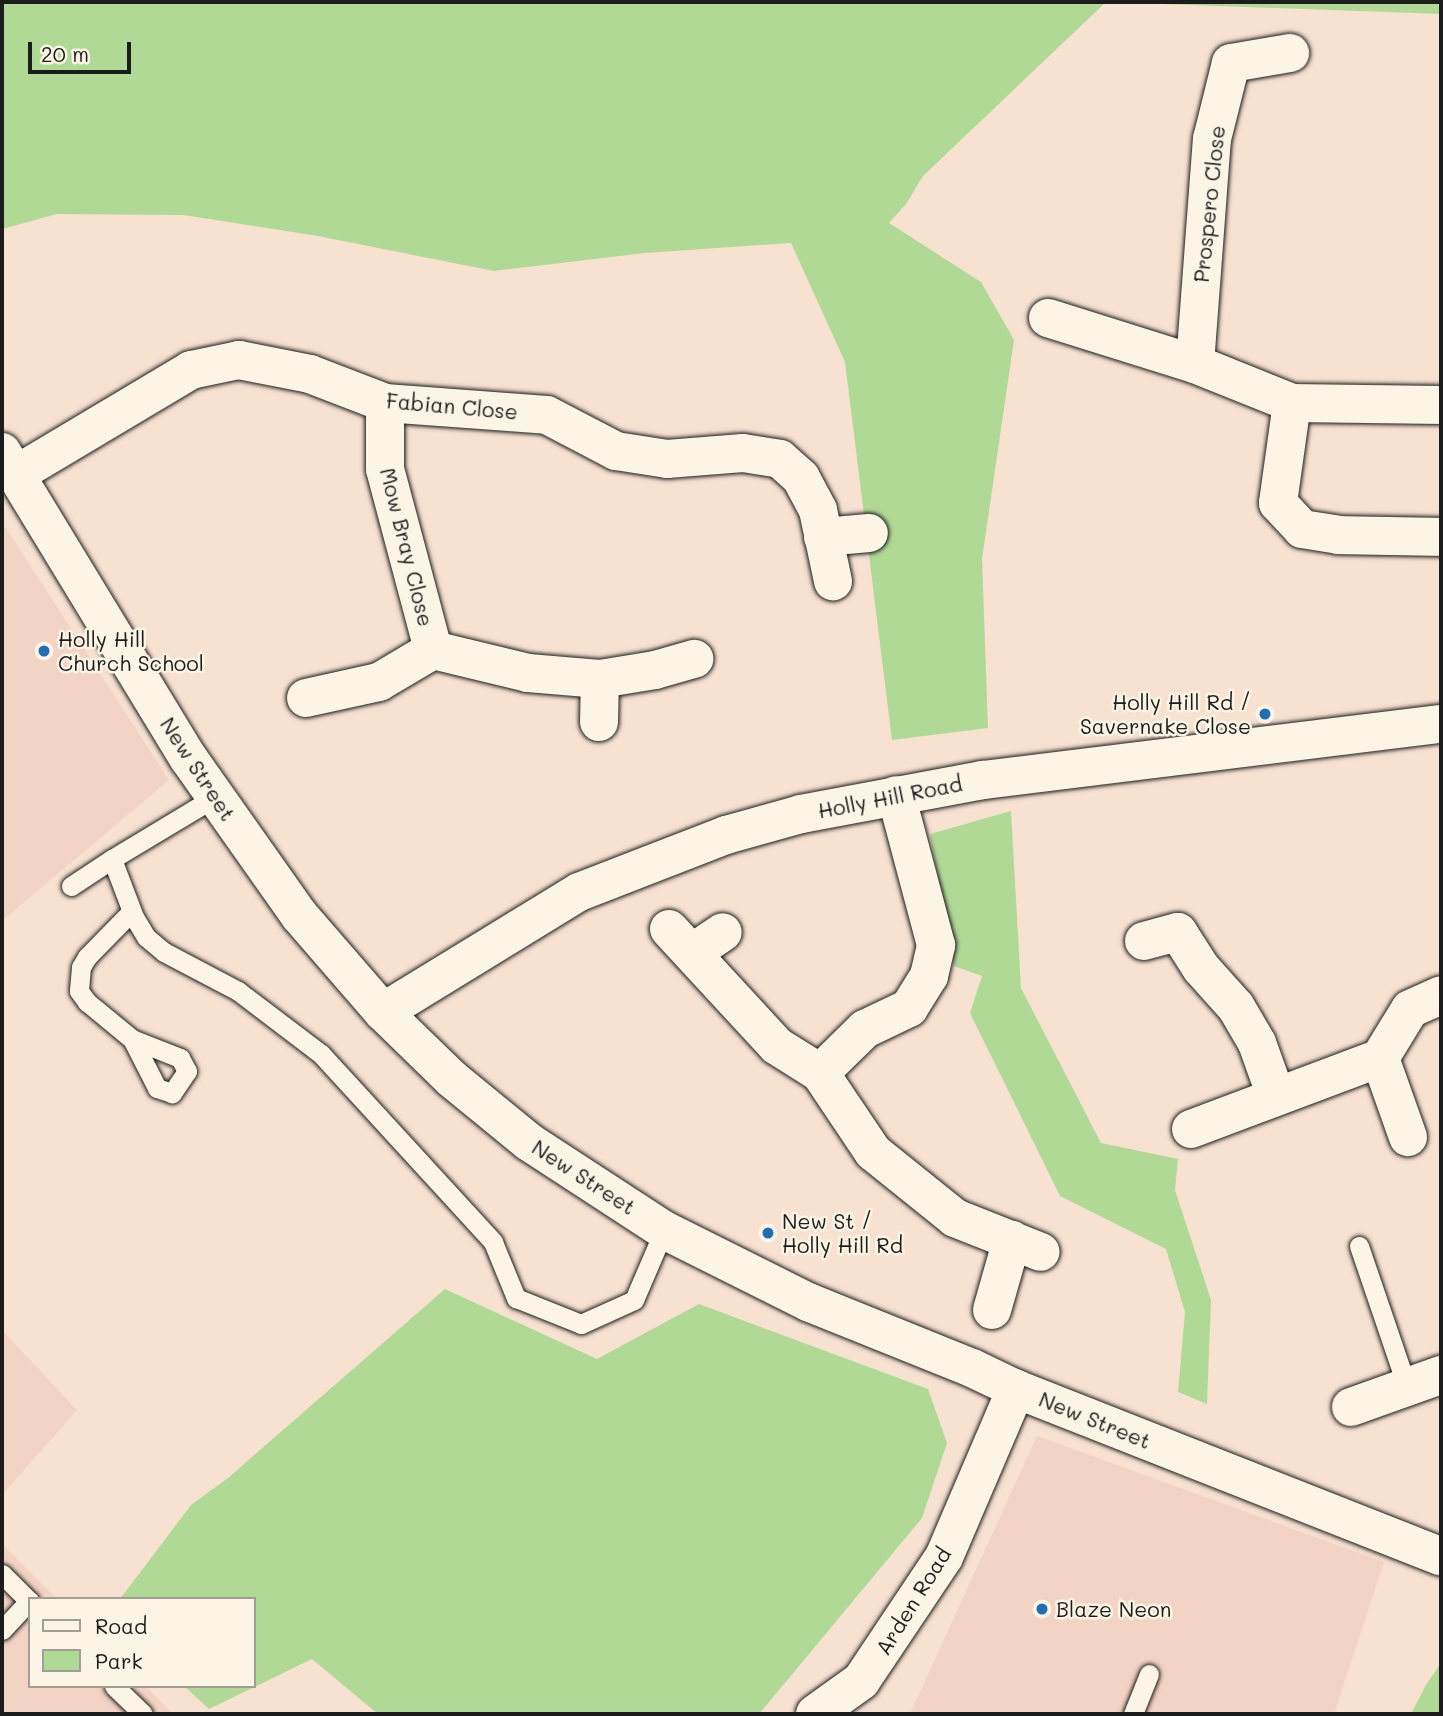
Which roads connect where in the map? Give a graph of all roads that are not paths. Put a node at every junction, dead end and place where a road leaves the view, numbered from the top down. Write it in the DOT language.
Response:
graph roads {
  1 [pos="1290,53"];
  2 [pos="1048,318"];
  3 [pos="1195,364"];
  4 [pos="385,403"];
  5 [pos="1292,403"];
  6 [pos="1441,405"];
  7 [pos="9,464"];
  8 [pos="869,533"];
  9 [pos="823,537"];
  10 [pos="1441,537"];
  11 [pos="833,582"];
  12 [pos="433,650"];
  13 [pos="694,659"];
  14 [pos="600,679"];
  15 [pos="306,698"];
  16 [pos="599,722"];
  17 [pos="1441,724"];
  18 [pos="896,795"];
  19 [pos="215,797"];
  20 [pos="112,859"];
  21 [pos="71,886"];
  22 [pos="131,912"];
  23 [pos="695,938"];
  24 [pos="1144,941"];
  25 [pos="1441,995"];
  26 [pos="383,1012"];
  27 [pos="132,1039"];
  28 [pos="1380,1058"];
  29 [pos="820,1073"];
  30 [pos="1276,1096"];
  31 [pos="1191,1129"];
  32 [pos="1408,1138"];
  33 [pos="664,1230"];
  34 [pos="1359,1246"];
  35 [pos="992,1310"];
  36 [pos="1424,1381"];
  37 [pos="1016,1389"];
  38 [pos="1352,1407"];
  39 [pos="1441,1556"];
  40 [pos="2,1574"];
  41 [pos="28,1601"];
  42 [pos="28,1603"];
  43 [pos="2,1630"];
  44 [pos="1149,1674"];
  45 [pos="116,1688"];
  46 [pos="143,1714"];
  47 [pos="815,1714"];
  48 [pos="1133,1714"];
  1 -- 3 [label="street, Prospero Close"];
  2 -- 3 [label="street"];
  3 -- 5 [label="street"];
  4 -- 7 [label="street, Fabian Close"];
  4 -- 9 [label="street, Fabian Close"];
  4 -- 12 [label="street, Mow Bray Close"];
  5 -- 6 [label="street"];
  5 -- 10 [label="street"];
  7 -- 19 [label="street, New Street"];
  8 -- 9 [label="street"];
  9 -- 11 [label="street, Fabian Close"];
  12 -- 14 [label="street, Mow Bray Close"];
  12 -- 15 [label="street, Mow Bray Close"];
  13 -- 14 [label="street, Mow Bray Close"];
  14 -- 16 [label="street"];
  17 -- 18 [label="street, Holly Hill Road"];
  18 -- 26 [label="street, Holly Hill Road"];
  18 -- 29 [label="street"];
  19 -- 20 [label="lane"];
  19 -- 26 [label="street, New Street"];
  20 -- 21 [label="lane"];
  20 -- 22 [label="lane"];
  22 -- 27 [label="lane"];
  22 -- 33 [label="lane"];
  23 -- 29 [label="street"];
  24 -- 30 [label="street"];
  25 -- 28 [label="street"];
  26 -- 33 [label="street, New Street"];
  28 -- 30 [label="street"];
  28 -- 32 [label="street"];
  29 -- 35 [label="street"];
  30 -- 31 [label="street"];
  33 -- 37 [label="street, New Street"];
  34 -- 36 [label="lane"];
  36 -- 38 [label="street"];
  37 -- 39 [label="street, New Street"];
  37 -- 47 [label="street, Arden Road"];
  40 -- 41 [label="lane"];
  42 -- 43 [label="lane"];
  44 -- 48 [label="lane"];
  45 -- 46 [label="lane"];
}
